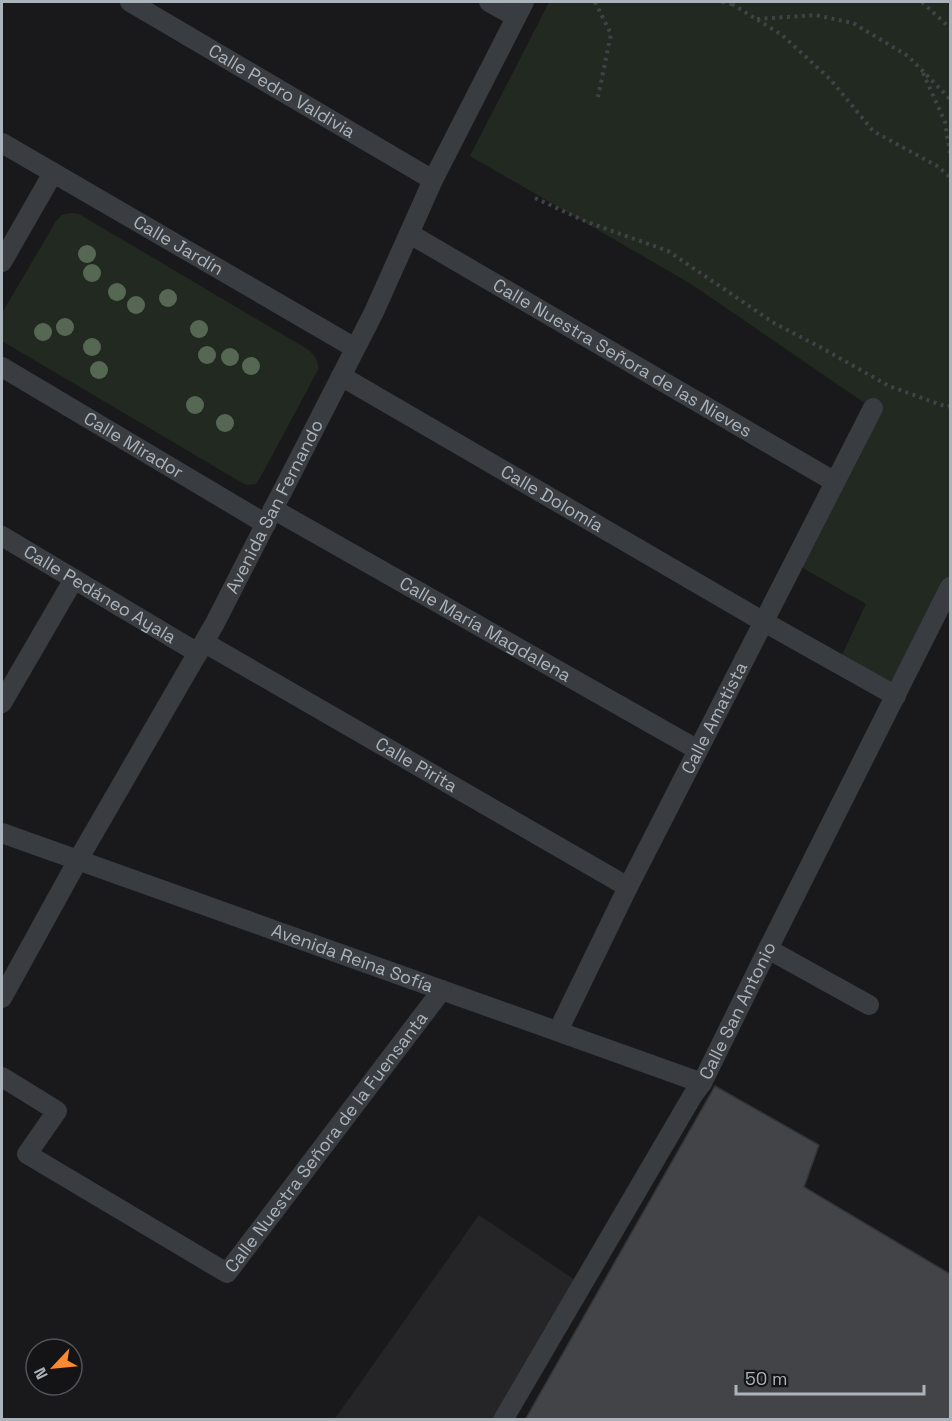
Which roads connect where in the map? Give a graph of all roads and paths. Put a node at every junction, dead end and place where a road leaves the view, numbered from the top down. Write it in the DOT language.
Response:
graph roads {
  1 [pos="130,2"];
  2 [pos="489,2"];
  3 [pos="596,2"];
  4 [pos="722,2"];
  5 [pos="922,2"];
  6 [pos="734,3"];
  7 [pos="520,9"];
  8 [pos="756,19"];
  9 [pos="951,28"];
  10 [pos="922,69"];
  11 [pos="598,97"];
  12 [pos="951,99"];
  13 [pos="2,142"];
  14 [pos="951,153"];
  15 [pos="53,173"];
  16 [pos="951,177"];
  17 [pos="433,180"];
  18 [pos="535,198"];
  19 [pos="410,234"];
  20 [pos="2,262"];
  21 [pos="355,348"];
  22 [pos="2,367"];
  23 [pos="341,376"];
  24 [pos="873,408"];
  25 [pos="949,408"];
  26 [pos="836,482"];
  27 [pos="270,517"];
  28 [pos="2,536"];
  29 [pos="74,579"];
  30 [pos="951,587"];
  31 [pos="764,622"];
  32 [pos="202,648"];
  33 [pos="896,696"];
  34 [pos="2,699"];
  35 [pos="698,750"];
  36 [pos="2,833"];
  37 [pos="78,861"];
  38 [pos="628,887"];
  39 [pos="768,949"];
  40 [pos="442,990"];
  41 [pos="2,998"];
  42 [pos="869,1005"];
  43 [pos="558,1031"];
  44 [pos="2,1077"];
  45 [pos="702,1083"];
  46 [pos="503,1419"];
  1 -- 17 [label="street, Calle Pedro Valdivia"];
  2 -- 7 [label="street"];
  3 -- 11 [label="path"];
  4 -- 6 [label="path"];
  5 -- 9 [label="path"];
  6 -- 8 [label="path"];
  7 -- 17 [label="street, Avenida San Fernando"];
  8 -- 10 [label="path"];
  8 -- 16 [label="path"];
  10 -- 12 [label="path"];
  10 -- 14 [label="path"];
  13 -- 15 [label="street, Calle Jardín"];
  15 -- 20 [label="street"];
  15 -- 21 [label="street, Calle Jardín"];
  17 -- 19 [label="street, Avenida San Fernando"];
  18 -- 25 [label="path"];
  19 -- 21 [label="street, Avenida San Fernando"];
  19 -- 26 [label="street, Calle Nuestra Señora de las Nieves"];
  21 -- 23 [label="street, Avenida San Fernando"];
  22 -- 27 [label="street, Calle Mirador"];
  23 -- 27 [label="street, Avenida San Fernando"];
  23 -- 31 [label="street, Calle Dolomía"];
  24 -- 26 [label="street, Calle Amatista"];
  26 -- 31 [label="street, Calle Amatista"];
  27 -- 32 [label="street, Avenida San Fernando"];
  27 -- 35 [label="street, Calle María Magdalena"];
  28 -- 29 [label="street, Calle Pedáneo Ayala"];
  29 -- 32 [label="street, Calle Pedáneo Ayala"];
  29 -- 34 [label="street"];
  30 -- 33 [label="street, Calle San Antonio"];
  31 -- 33 [label="street, Calle Dolomía"];
  31 -- 35 [label="street, Calle Amatista"];
  32 -- 37 [label="street, Avenida San Fernando"];
  32 -- 38 [label="street, Calle Pirita"];
  33 -- 39 [label="street, Calle San Antonio"];
  35 -- 38 [label="street, Calle Amatista"];
  36 -- 37 [label="street, Avenida Reina Sofía"];
  37 -- 40 [label="street, Avenida Reina Sofía"];
  37 -- 41 [label="street, Avenida San Fernando"];
  38 -- 43 [label="street, Calle Amatista"];
  39 -- 42 [label="street"];
  39 -- 45 [label="street, Calle San Antonio"];
  40 -- 43 [label="street, Avenida Reina Sofía"];
  40 -- 44 [label="street, Calle Nuestra Señora de la Fuensanta"];
  43 -- 45 [label="street, Avenida Reina Sofía"];
  45 -- 46 [label="street, Calle San Antonio"];
}
